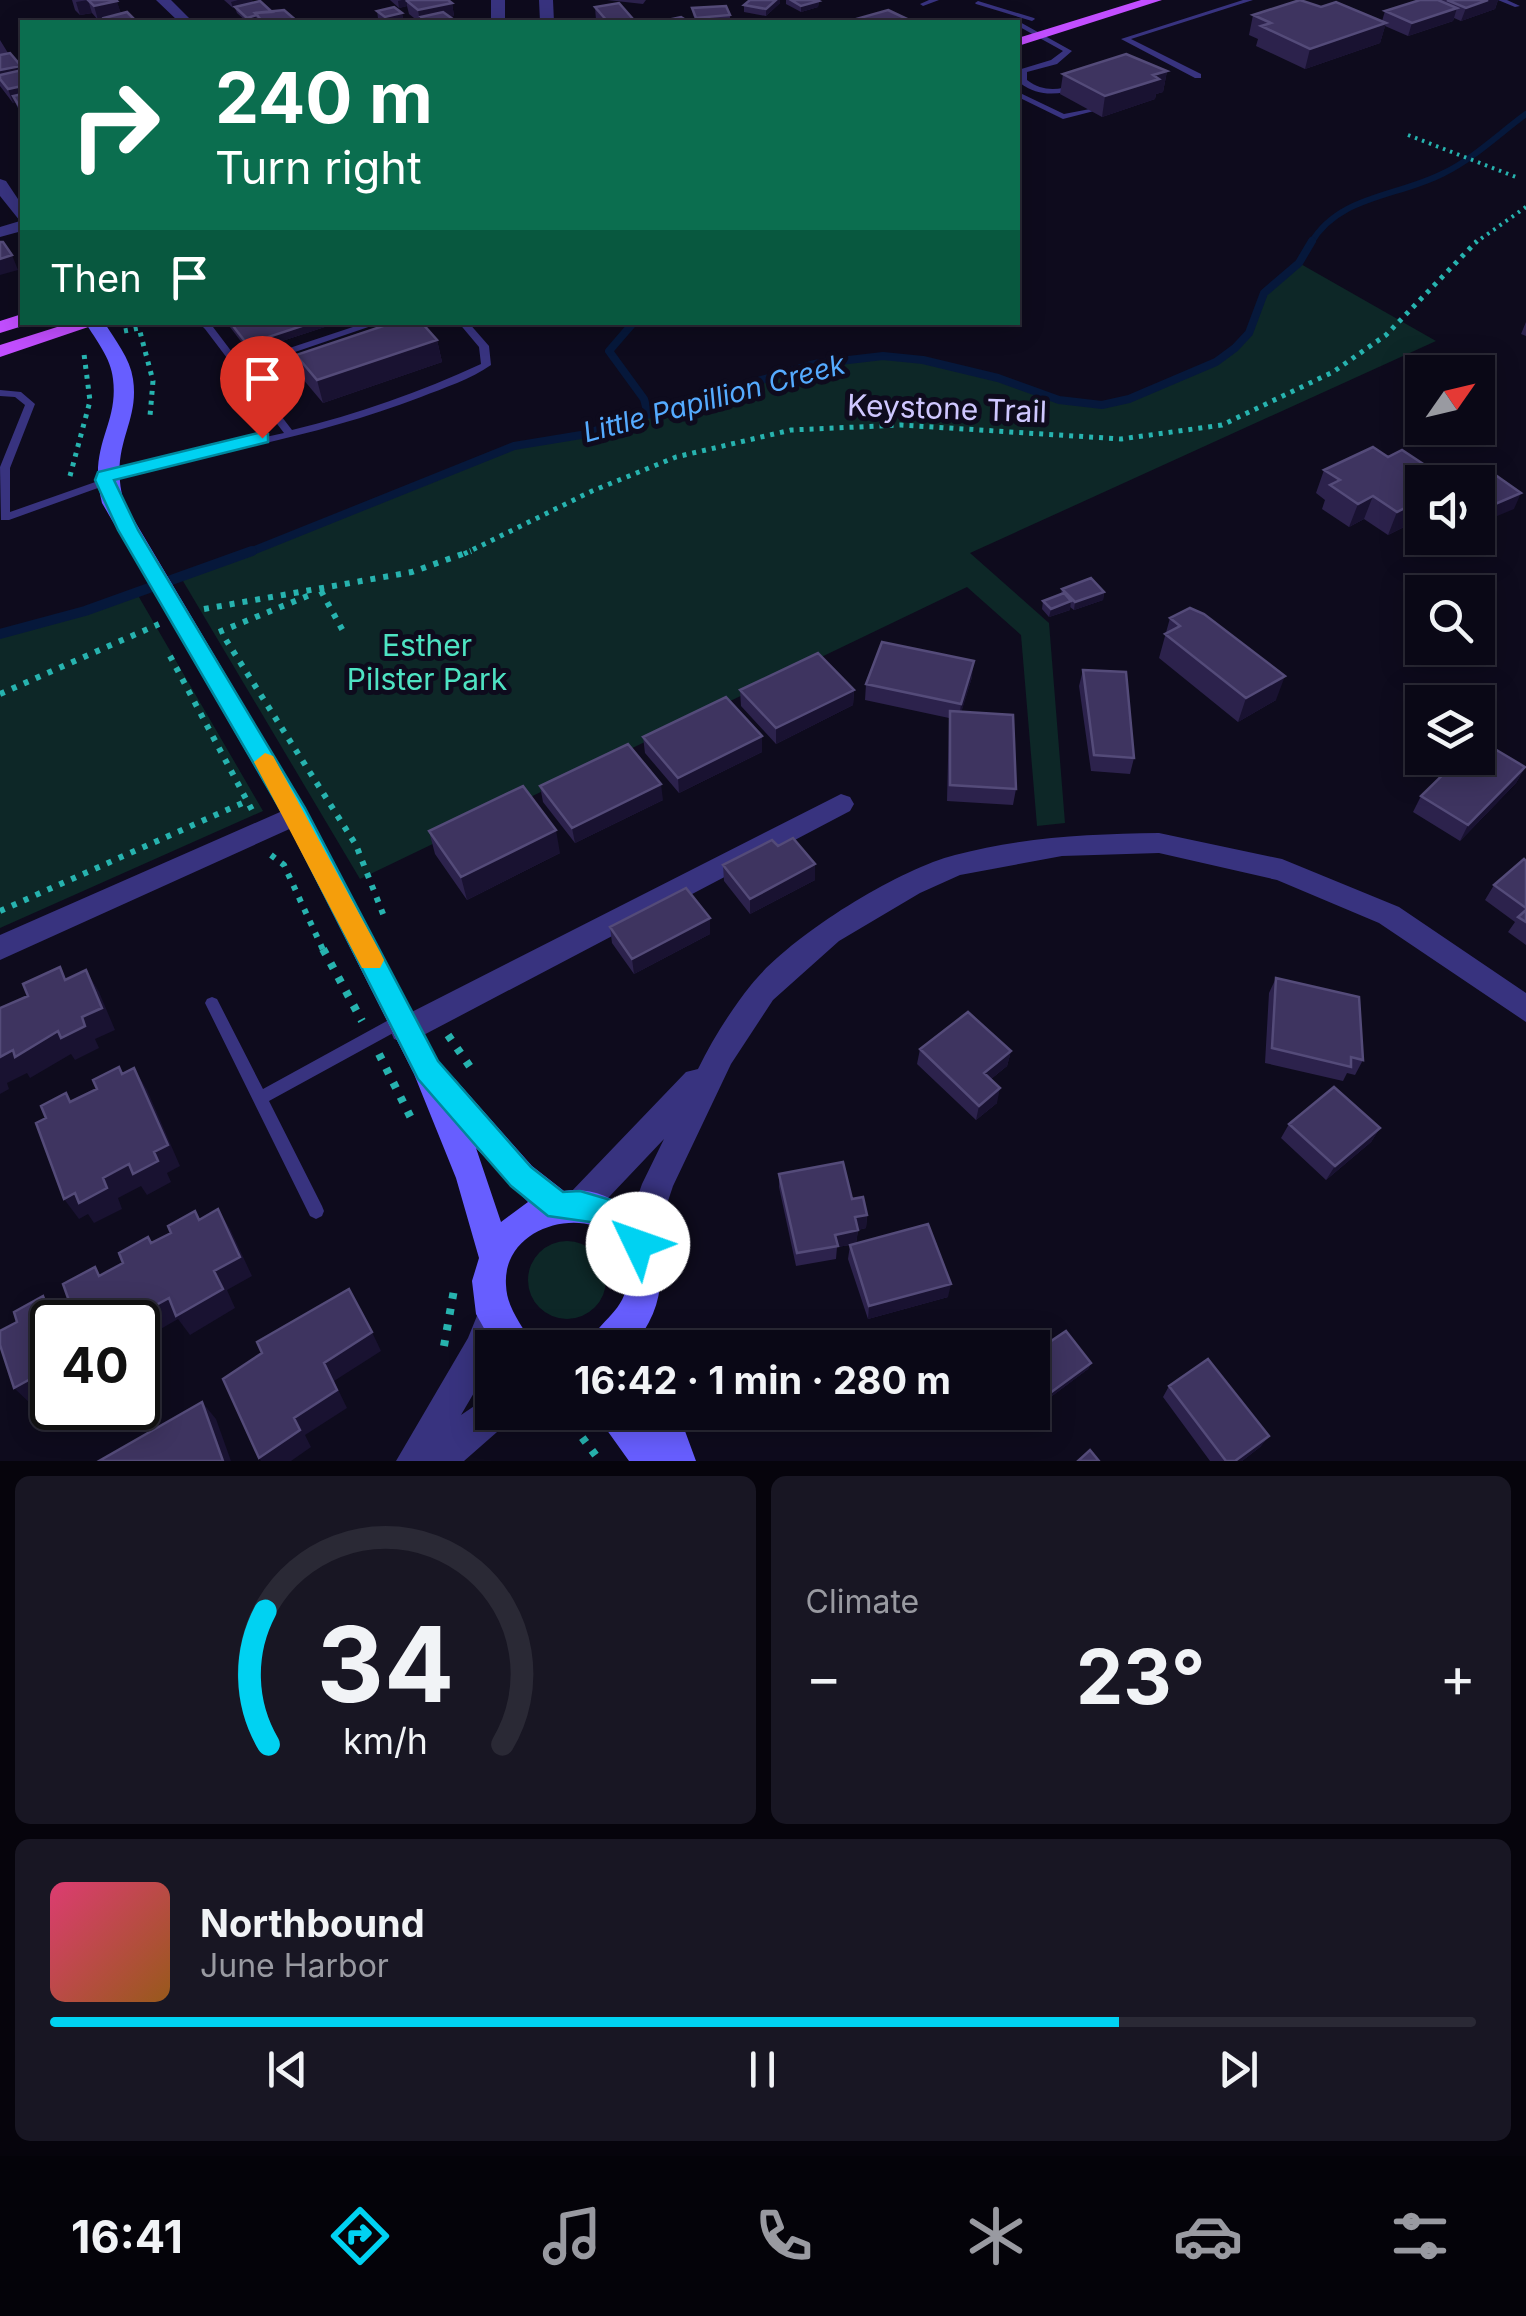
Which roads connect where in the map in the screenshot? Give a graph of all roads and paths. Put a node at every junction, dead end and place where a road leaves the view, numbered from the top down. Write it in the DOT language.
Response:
graph roads {
  1 [pos="163,0"];
  2 [pos="936,0"];
  3 [pos="1155,0"];
  4 [pos="1250,0"];
  5 [pos="1502,0"];
  6 [pos="976,2"];
  7 [pos="923,4"];
  8 [pos="1518,6"];
  9 [pos="1048,14"];
  10 [pos="184,20"];
  11 [pos="1016,20"];
  12 [pos="1016,20"];
  13 [pos="1020,22"];
  14 [pos="1040,35"];
  15 [pos="1020,41"];
  16 [pos="1020,72"];
  17 [pos="1198,76"];
  18 [pos="1095,81"];
  19 [pos="1052,92"];
  20 [pos="1020,95"];
  21 [pos="1067,107"];
  22 [pos="1090,111"];
  23 [pos="1408,135"];
  24 [pos="1516,177"];
  25 [pos="0,184"];
  26 [pos="1526,207"];
  27 [pos="20,214"];
  28 [pos="84,325"];
  29 [pos="96,325"];
  30 [pos="210,325"];
  31 [pos="370,325"];
  32 [pos="465,325"];
  33 [pos="0,351"];
  34 [pos="240,368"];
  35 [pos="0,393"];
  36 [pos="290,434"];
  37 [pos="105,479"];
  38 [pos="3,519"];
  39 [pos="321,591"];
  40 [pos="343,631"];
  41 [pos="197,635"];
  42 [pos="247,801"];
  43 [pos="842,804"];
  44 [pos="296,815"];
  45 [pos="264,829"];
  46 [pos="278,857"];
  47 [pos="0,911"];
  48 [pos="387,925"];
  49 [pos="0,948"];
  50 [pos="212,1002"];
  51 [pos="1517,1002"];
  52 [pos="433,1015"];
  53 [pos="403,1025"];
  54 [pos="720,1055"];
  55 [pos="428,1070"];
  56 [pos="480,1081"];
  57 [pos="260,1098"];
  58 [pos="569,1206"];
  59 [pos="316,1211"];
  60 [pos="638,1244"];
  61 [pos="494,1255"];
  62 [pos="492,1318"];
  63 [pos="502,1330"];
  64 [pos="638,1330"];
  65 [pos="475,1427"];
  66 [pos="577,1430"];
  67 [pos="627,1430"];
  68 [pos="667,1430"];
  69 [pos="414,1461"];
  70 [pos="438,1461"];
  71 [pos="600,1461"];
  72 [pos="652,1461"];
  73 [pos="678,1461"];
  1 -- 10 [label="street"];
  2 -- 7 [label="lane"];
  3 -- 14 [label="main road"];
  4 -- 17 [label="lane"];
  5 -- 8 [label="lane"];
  6 -- 11 [label="lane"];
  6 -- 12 [label="lane"];
  9 -- 13 [label="main road"];
  13 -- 14 [label="lane"];
  14 -- 15 [label="main road"];
  14 -- 16 [label="lane"];
  16 -- 19 [label="lane"];
  18 -- 19 [label="lane"];
  19 -- 21 [label="lane"];
  20 -- 21 [label="lane"];
  21 -- 22 [label="lane"];
  23 -- 24 [label="path"];
  25 -- 27 [label="street"];
  26 -- 39 [label="path, Keystone Trail"];
  28 -- 33 [label="main road"];
  29 -- 37 [label="street"];
  30 -- 34 [label="lane"];
  31 -- 34 [label="lane"];
  32 -- 36 [label="lane"];
  34 -- 36 [label="lane"];
  35 -- 38 [label="lane"];
  36 -- 37 [label="lane"];
  37 -- 38 [label="lane"];
  37 -- 41 [label="street"];
  39 -- 40 [label="path"];
  39 -- 41 [label="path, Keystone Trail"];
  41 -- 42 [label="path"];
  41 -- 44 [label="street"];
  41 -- 48 [label="path"];
  42 -- 45 [label="path"];
  42 -- 47 [label="path"];
  43 -- 52 [label="street"];
  44 -- 45 [label="street"];
  44 -- 53 [label="street"];
  45 -- 46 [label="path"];
  45 -- 49 [label="street"];
  50 -- 57 [label="lane"];
  51 -- 54 [label="street"];
  52 -- 53 [label="street"];
  52 -- 56 [label="path"];
  53 -- 55 [label="street"];
  53 -- 57 [label="lane"];
  54 -- 58 [label="street"];
  54 -- 60 [label="street"];
  55 -- 58 [label="street"];
  55 -- 61 [label="street"];
  57 -- 59 [label="lane"];
  58 -- 60 [label="street"];
  58 -- 61 [label="street"];
  60 -- 64 [label="street"];
  61 -- 62 [label="street"];
  62 -- 63 [label="street"];
  62 -- 69 [label="street"];
  65 -- 70 [label="street"];
  66 -- 71 [label="path"];
  67 -- 72 [label="street"];
  68 -- 73 [label="street"];
}
